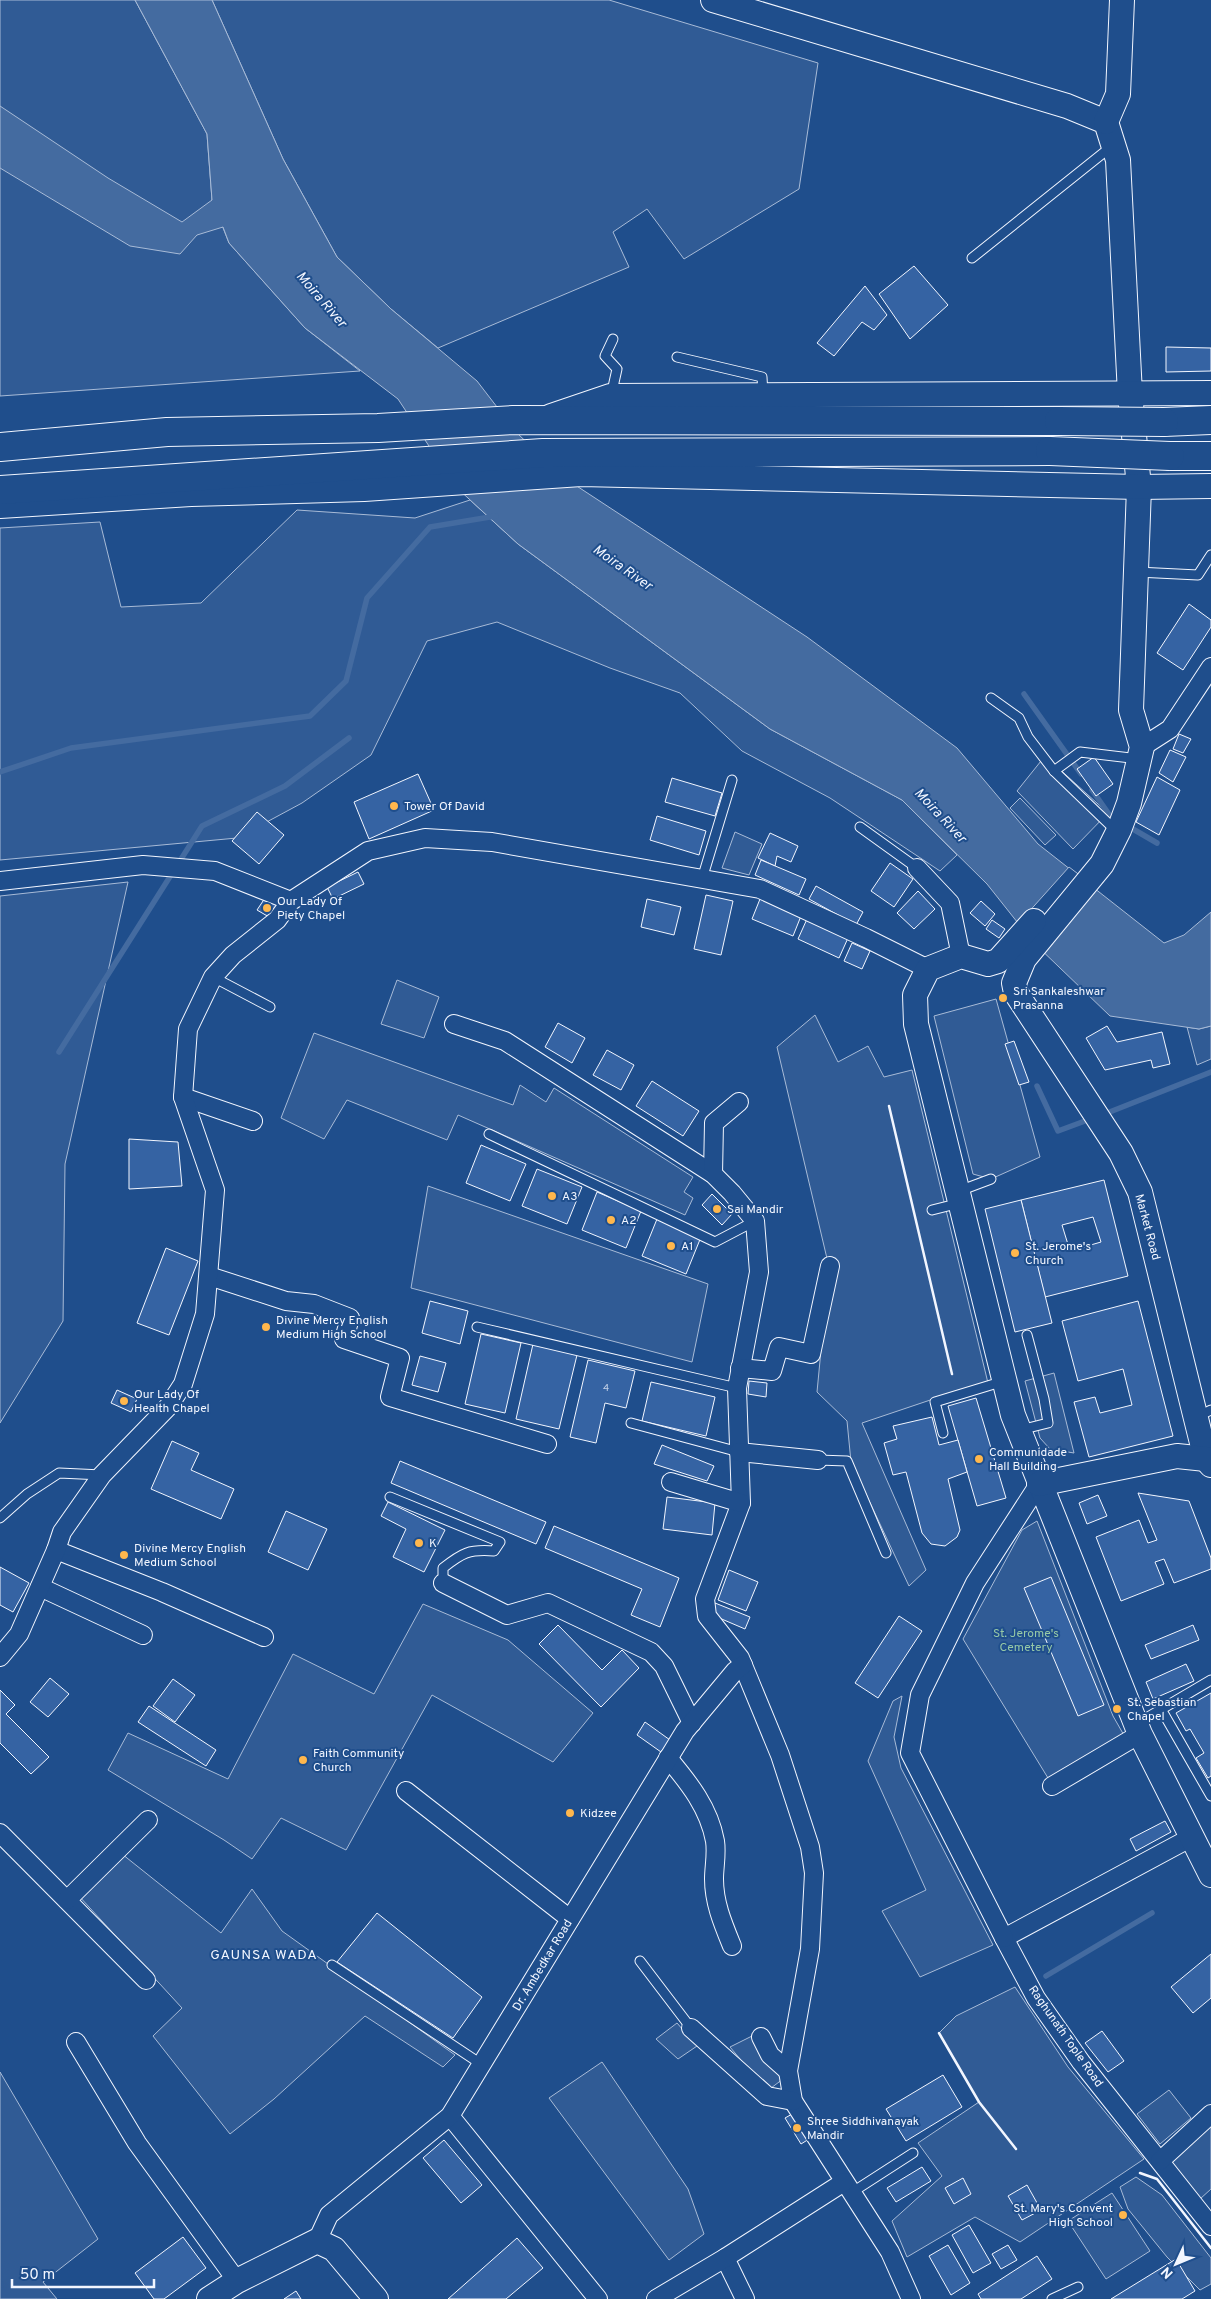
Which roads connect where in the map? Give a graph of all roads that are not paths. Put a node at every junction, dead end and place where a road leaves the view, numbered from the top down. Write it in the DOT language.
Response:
graph roads {
  1 [pos="713,0"];
  2 [pos="1122,0"];
  3 [pos="1106,122"];
  4 [pos="1113,145"];
  5 [pos="972,258"];
  6 [pos="613,339"];
  7 [pos="677,357"];
  8 [pos="1211,393"];
  9 [pos="1130,394"];
  10 [pos="610,396"];
  11 [pos="763,396"];
  12 [pos="540,420"];
  13 [pos="1211,420"];
  14 [pos="0,447"];
  15 [pos="1211,456"];
  16 [pos="360,477"];
  17 [pos="1211,486"];
  18 [pos="1139,487"];
  19 [pos="0,490"];
  20 [pos="0,506"];
  21 [pos="1211,555"];
  22 [pos="1136,572"];
  23 [pos="1211,667"];
  24 [pos="991,698"];
  25 [pos="1141,753"];
  26 [pos="1054,771"];
  27 [pos="732,780"];
  28 [pos="1129,803"];
  29 [pos="1110,825"];
  30 [pos="860,827"];
  31 [pos="1096,859"];
  32 [pos="918,868"];
  33 [pos="702,879"];
  34 [pos="0,881"];
  35 [pos="291,901"];
  36 [pos="1017,954"];
  37 [pos="961,956"];
  38 [pos="988,964"];
  39 [pos="928,969"];
  40 [pos="213,977"];
  41 [pos="1016,993"];
  42 [pos="270,1007"];
  43 [pos="454,1024"];
  44 [pos="183,1097"];
  45 [pos="739,1102"];
  46 [pos="253,1121"];
  47 [pos="489,1134"];
  48 [pos="713,1174"];
  49 [pos="991,1180"];
  50 [pos="960,1203"];
  51 [pos="932,1210"];
  52 [pos="754,1221"];
  53 [pos="830,1266"];
  54 [pos="209,1276"];
  55 [pos="477,1327"];
  56 [pos="1027,1335"];
  57 [pos="740,1368"];
  58 [pos="1004,1381"];
  59 [pos="737,1388"];
  60 [pos="631,1423"];
  61 [pos="1205,1423"];
  62 [pos="1018,1430"];
  63 [pos="943,1433"];
  64 [pos="547,1444"];
  65 [pos="739,1452"];
  66 [pos="818,1460"];
  67 [pos="1209,1462"];
  68 [pos="102,1475"];
  69 [pos="671,1482"];
  70 [pos="1039,1484"];
  71 [pos="390,1497"];
  72 [pos="741,1503"];
  73 [pos="0,1518"];
  74 [pos="56,1550"];
  75 [pos="886,1553"];
  76 [pos="443,1583"];
  77 [pos="40,1587"];
  78 [pos="143,1635"];
  79 [pos="264,1637"];
  80 [pos="0,1657"];
  81 [pos="743,1666"];
  82 [pos="1211,1680"];
  83 [pos="1161,1709"];
  84 [pos="692,1723"];
  85 [pos="1138,1729"];
  86 [pos="668,1758"];
  87 [pos="1052,1786"];
  88 [pos="406,1791"];
  89 [pos="1211,1796"];
  90 [pos="148,1820"];
  91 [pos="0,1833"];
  92 [pos="1198,1845"];
  93 [pos="1211,1875"];
  94 [pos="67,1900"];
  95 [pos="570,1919"];
  96 [pos="1004,1938"];
  97 [pos="732,1946"];
  98 [pos="640,1962"];
  99 [pos="332,1966"];
  100 [pos="146,1980"];
  101 [pos="691,2028"];
  102 [pos="761,2037"];
  103 [pos="76,2042"];
  104 [pos="482,2064"];
  105 [pos="788,2071"];
  106 [pos="793,2101"];
  107 [pos="1211,2114"];
  108 [pos="450,2116"];
  109 [pos="913,2153"];
  110 [pos="1160,2161"];
  111 [pos="848,2188"];
  112 [pos="1211,2226"];
  113 [pos="317,2241"];
  114 [pos="726,2258"];
  115 [pos="237,2281"];
  116 [pos="1078,2287"];
  117 [pos="209,2299"];
  118 [pos="376,2299"];
  119 [pos="598,2299"];
  120 [pos="656,2299"];
  121 [pos="745,2299"];
  122 [pos="911,2299"];
  123 [pos="1052,2299"];
  1 -- 3 [label="main road"];
  2 -- 3 [label="main road"];
  3 -- 4 [label="main road"];
  4 -- 5 [label="lane"];
  4 -- 9 [label="main road"];
  6 -- 10 [label="lane"];
  7 -- 11 [label="lane"];
  8 -- 9 [label="main road"];
  9 -- 11 [label="main road"];
  9 -- 18 [label="main road"];
  10 -- 11 [label="main road"];
  10 -- 12 [label="main road"];
  12 -- 13 [label="highway, bridge"];
  12 -- 14 [label="highway"];
  15 -- 16 [label="highway, bridge"];
  16 -- 18 [label="main road"];
  16 -- 19 [label="highway"];
  16 -- 20 [label="main road"];
  17 -- 18 [label="main road"];
  18 -- 22 [label="main road"];
  21 -- 22 [label="lane"];
  22 -- 25 [label="main road"];
  23 -- 25 [label="street"];
  24 -- 26 [label="lane"];
  25 -- 26 [label="lane"];
  25 -- 28 [label="main road"];
  26 -- 29 [label="lane"];
  27 -- 33 [label="lane"];
  28 -- 29 [label="main road"];
  28 -- 31 [label="main road"];
  29 -- 31 [label="main road"];
  30 -- 32 [label="lane"];
  31 -- 36 [label="main road"];
  32 -- 37 [label="street"];
  33 -- 35 [label="street"];
  33 -- 39 [label="street"];
  34 -- 35 [label="street"];
  35 -- 40 [label="street"];
  36 -- 38 [label="main road"];
  36 -- 41 [label="main road"];
  37 -- 38 [label="main road"];
  37 -- 39 [label="main road"];
  38 -- 41 [label="main road, Market Road"];
  39 -- 50 [label="main road"];
  40 -- 42 [label="lane"];
  40 -- 44 [label="street"];
  41 -- 61 [label="main road, Market Road"];
  43 -- 48 [label="street"];
  44 -- 46 [label="street"];
  44 -- 54 [label="street"];
  45 -- 48 [label="street"];
  47 -- 52 [label="lane"];
  48 -- 52 [label="street"];
  49 -- 50 [label="lane"];
  50 -- 51 [label="lane"];
  50 -- 58 [label="main road"];
  52 -- 57 [label="street"];
  53 -- 57 [label="street"];
  54 -- 64 [label="street"];
  54 -- 68 [label="street"];
  55 -- 59 [label="lane"];
  56 -- 62 [label="lane"];
  57 -- 59 [label="street"];
  58 -- 62 [label="main road"];
  58 -- 63 [label="lane"];
  59 -- 65 [label="street"];
  60 -- 65 [label="lane"];
  61 -- 67 [label="main road, Market Road"];
  62 -- 70 [label="main road"];
  65 -- 66 [label="street"];
  65 -- 72 [label="street"];
  66 -- 75 [label="lane"];
  67 -- 70 [label="main road"];
  68 -- 73 [label="lane"];
  68 -- 74 [label="street"];
  69 -- 72 [label="street"];
  70 -- 85 [label="main road"];
  70 -- 96 [label="street, Raghunath Tople Road"];
  71 -- 76 [label="lane"];
  72 -- 81 [label="street"];
  74 -- 77 [label="street"];
  74 -- 79 [label="street"];
  76 -- 84 [label="street"];
  77 -- 78 [label="street"];
  77 -- 80 [label="street"];
  81 -- 84 [label="street, Dr. Ambedkar Road"];
  81 -- 105 [label="street"];
  82 -- 83 [label="lane"];
  83 -- 85 [label="lane"];
  83 -- 89 [label="lane"];
  84 -- 86 [label="street, Dr. Ambedkar Road"];
  85 -- 87 [label="street"];
  85 -- 92 [label="main road"];
  86 -- 95 [label="street, Dr. Ambedkar Road"];
  86 -- 97 [label="street"];
  88 -- 95 [label="street"];
  90 -- 94 [label="street"];
  91 -- 94 [label="street"];
  92 -- 93 [label="main road"];
  92 -- 96 [label="street"];
  94 -- 100 [label="street"];
  95 -- 104 [label="street, Dr. Ambedkar Road"];
  96 -- 110 [label="street, Raghunath Tople Road"];
  98 -- 101 [label="lane"];
  99 -- 104 [label="lane"];
  101 -- 106 [label="street"];
  102 -- 105 [label="street"];
  103 -- 115 [label="street"];
  104 -- 108 [label="street, Dr. Ambedkar Road"];
  105 -- 106 [label="street"];
  106 -- 111 [label="street"];
  107 -- 110 [label="street"];
  108 -- 113 [label="street, Dr. Ambedkar Road"];
  108 -- 119 [label="street"];
  109 -- 111 [label="lane"];
  110 -- 112 [label="street, Raghunath Tople Road"];
  111 -- 114 [label="street"];
  111 -- 122 [label="street"];
  113 -- 115 [label="main road"];
  113 -- 118 [label="main road"];
  114 -- 120 [label="street"];
  114 -- 121 [label="street"];
  115 -- 117 [label="main road"];
  116 -- 123 [label="lane"];
}
